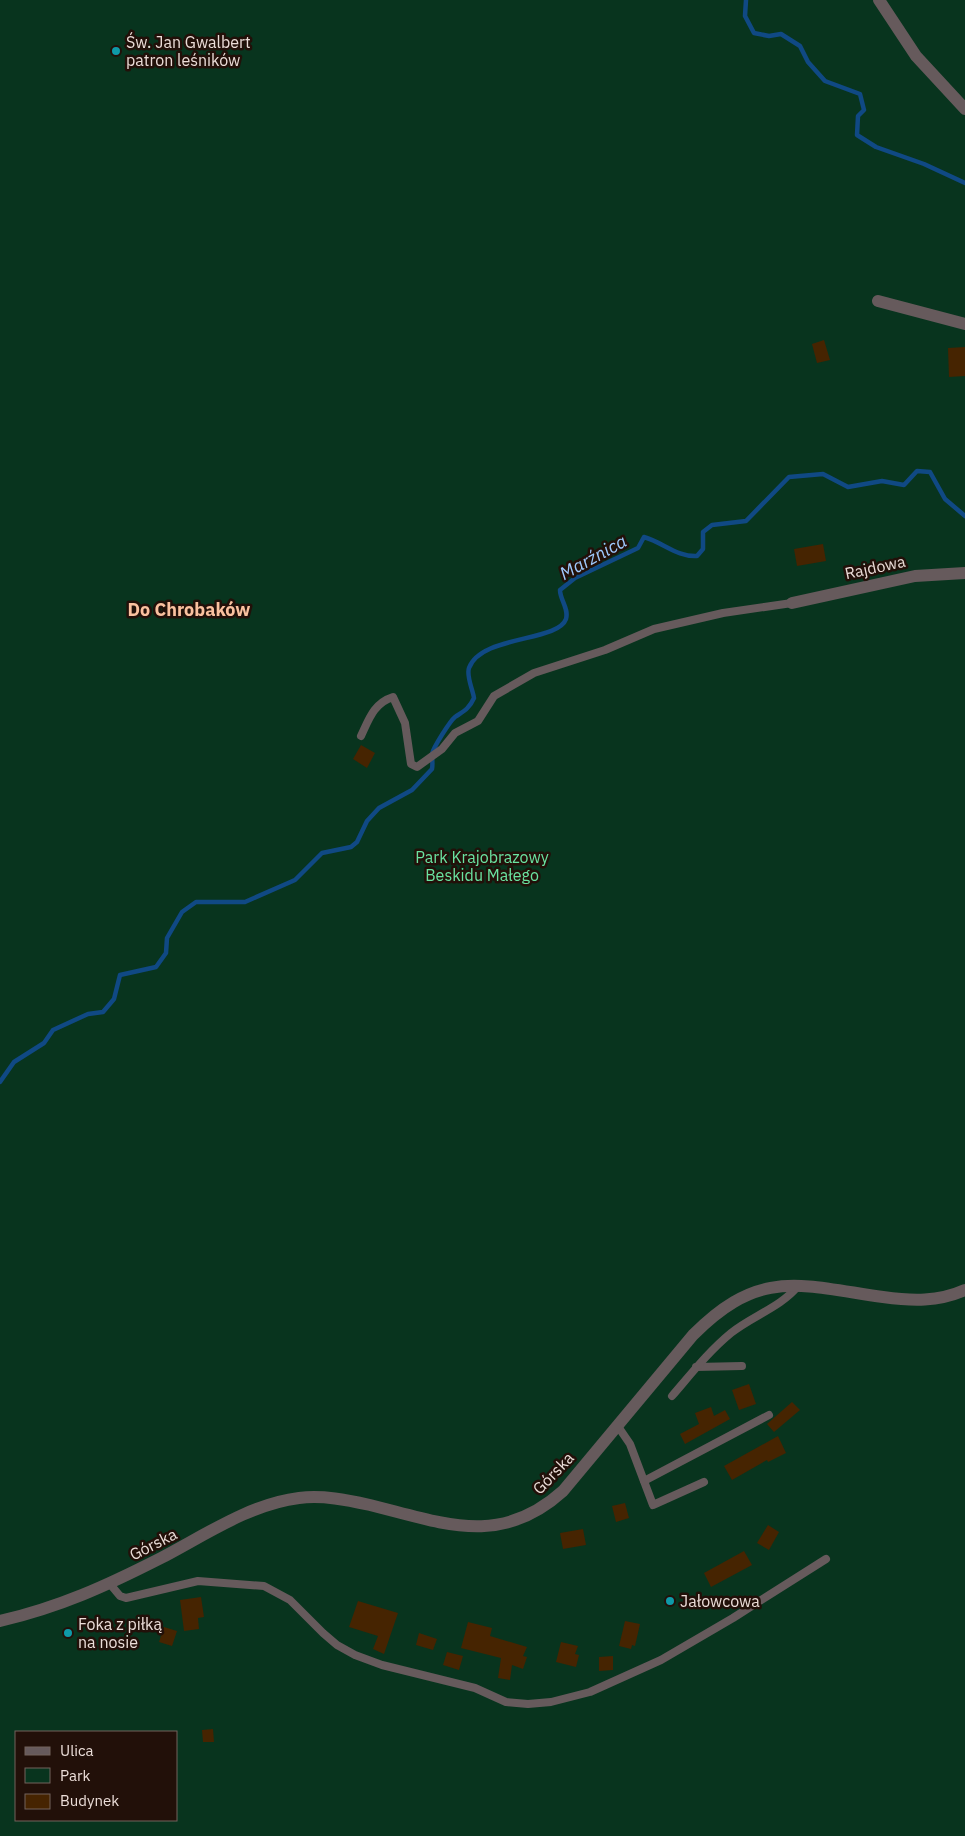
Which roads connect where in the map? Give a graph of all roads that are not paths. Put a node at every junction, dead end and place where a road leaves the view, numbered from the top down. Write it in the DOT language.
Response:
graph roads {
  1 [pos="879,0"];
  2 [pos="965,109"];
  3 [pos="878,301"];
  4 [pos="965,324"];
  5 [pos="965,573"];
  6 [pos="792,602"];
  7 [pos="361,736"];
  8 [pos="798,1286"];
  9 [pos="965,1290"];
  10 [pos="742,1366"];
  11 [pos="696,1367"];
  12 [pos="672,1396"];
  13 [pos="769,1415"];
  14 [pos="617,1425"];
  15 [pos="644,1481"];
  16 [pos="704,1482"];
  17 [pos="826,1559"];
  18 [pos="110,1584"];
  19 [pos="0,1622"];
  1 -- 2 [label="street"];
  3 -- 4 [label="street"];
  5 -- 6 [label="street, Rajdowa"];
  6 -- 7 [label="lane"];
  8 -- 9 [label="street, Górska"];
  8 -- 11 [label="lane"];
  8 -- 14 [label="street, Górska"];
  10 -- 11 [label="lane"];
  11 -- 12 [label="lane"];
  13 -- 15 [label="lane"];
  14 -- 15 [label="lane"];
  14 -- 18 [label="street, Górska"];
  15 -- 16 [label="lane"];
  17 -- 18 [label="lane"];
  18 -- 19 [label="street, Górska"];
}
